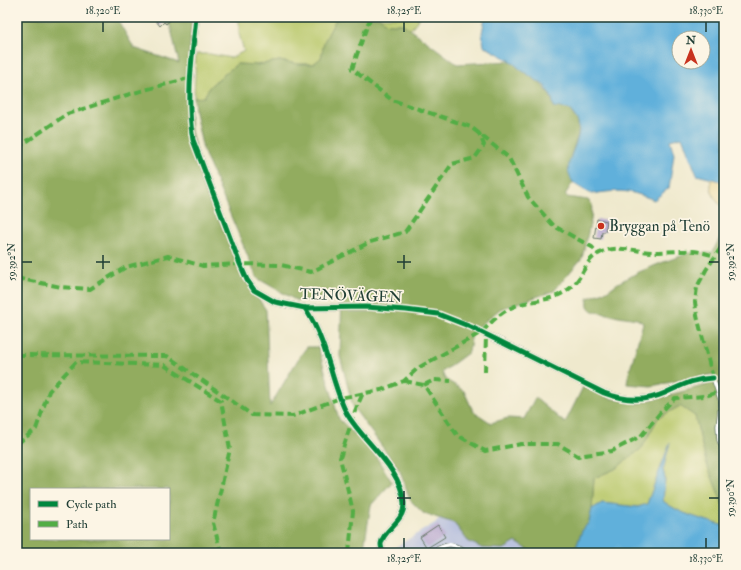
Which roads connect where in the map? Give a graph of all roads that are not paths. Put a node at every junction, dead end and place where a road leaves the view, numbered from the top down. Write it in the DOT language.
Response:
graph roads {
  1 [pos="196,17"];
  2 [pos="305,308"];
  3 [pos="713,378"];
  4 [pos="724,453"];
  5 [pos="434,552"];
  6 [pos="383,553"];
  7 [pos="426,553"];
  8 [pos="475,553"];
  1 -- 2 [label="street, TENÖVÄGEN"];
  2 -- 3 [label="street, TENÖVÄGEN"];
  2 -- 6 [label="street"];
  3 -- 4 [label="lane"];
  5 -- 7 [label="lane"];
  5 -- 8 [label="lane"];
}
